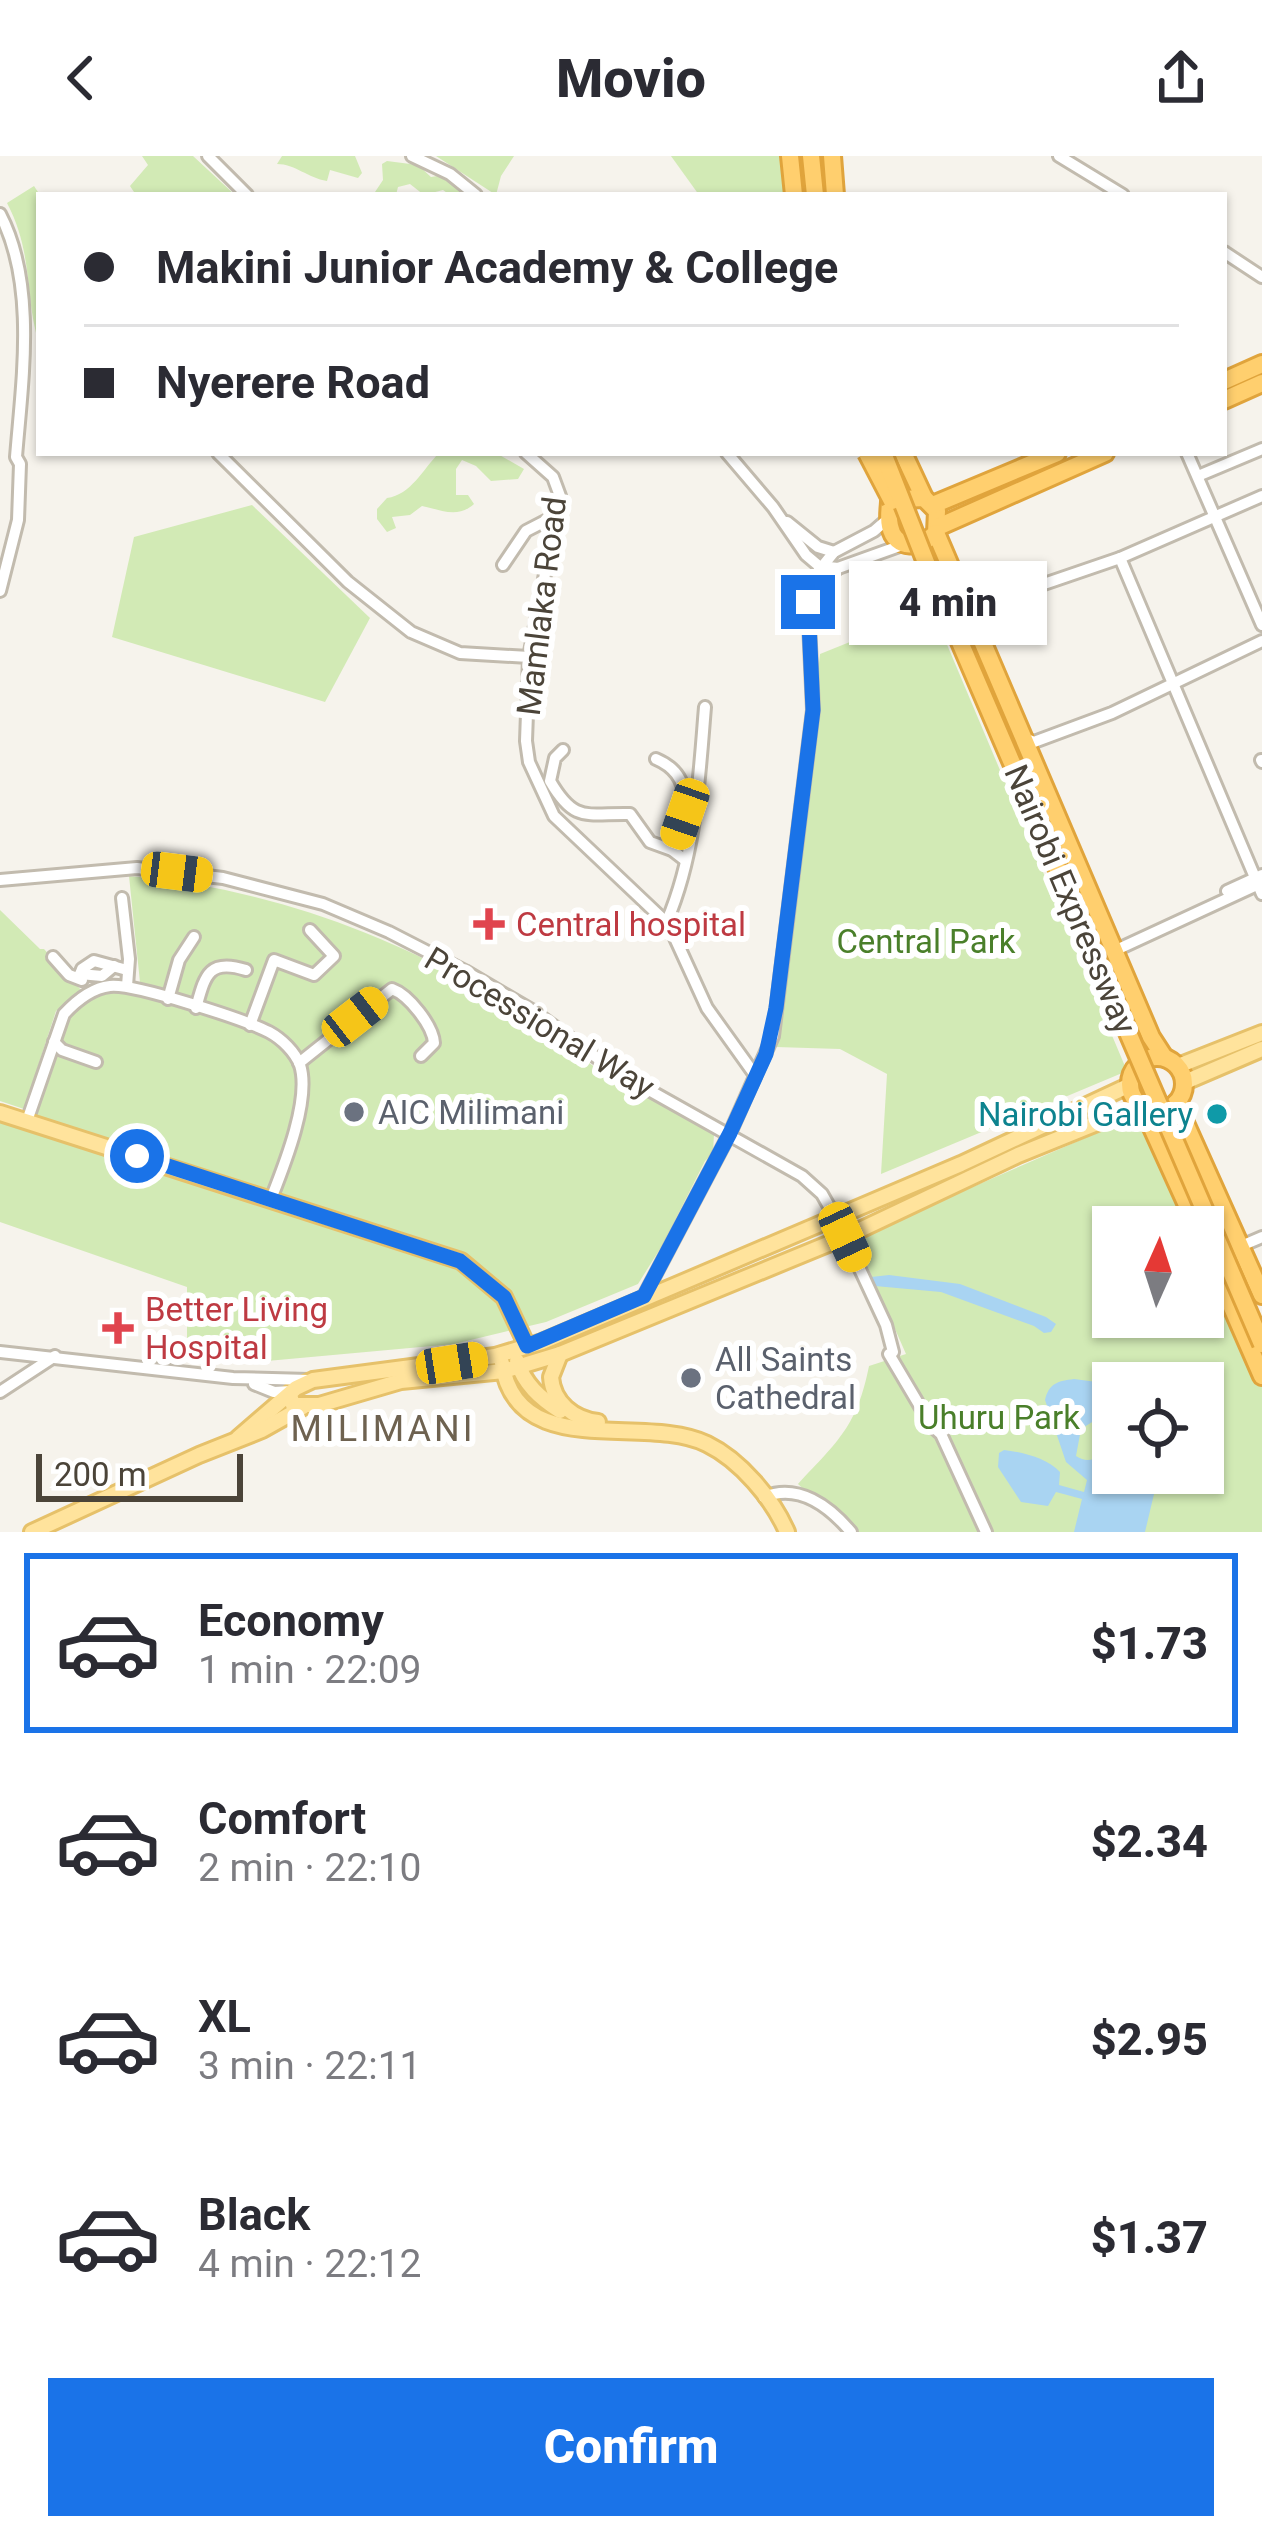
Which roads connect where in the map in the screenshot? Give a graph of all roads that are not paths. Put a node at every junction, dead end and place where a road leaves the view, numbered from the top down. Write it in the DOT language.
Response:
graph roads {
  1 [pos="208,156"];
  2 [pos="412,156"];
  3 [pos="790,156"];
  4 [pos="800,156"];
  5 [pos="1059,156"];
  6 [pos="822,158"];
  7 [pos="244,192"];
  8 [pos="472,192"];
  9 [pos="794,192"];
  10 [pos="803,192"];
  11 [pos="816,192"];
  12 [pos="825,192"];
  13 [pos="834,192"];
  14 [pos="1118,192"];
  15 [pos="0,214"];
  16 [pos="1227,254"];
  17 [pos="1262,277"];
  18 [pos="22,356"];
  19 [pos="36,356"];
  20 [pos="1262,364"];
  21 [pos="1227,380"];
  22 [pos="1262,383"];
  23 [pos="1227,399"];
  24 [pos="1262,449"];
  25 [pos="221,456"];
  26 [pos="529,456"];
  27 [pos="729,456"];
  28 [pos="870,456"];
  29 [pos="881,456"];
  30 [pos="881,456"];
  31 [pos="893,456"];
  32 [pos="905,456"];
  33 [pos="1050,456"];
  34 [pos="1098,456"];
  35 [pos="1188,456"];
  36 [pos="1198,476"];
  37 [pos="1262,496"];
  38 [pos="929,502"];
  39 [pos="776,512"];
  40 [pos="559,514"];
  41 [pos="890,514"];
  42 [pos="1216,515"];
  43 [pos="937,530"];
  44 [pos="909,545"];
  45 [pos="834,552"];
  46 [pos="806,555"];
  47 [pos="1120,558"];
  48 [pos="503,565"];
  49 [pos="819,566"];
  50 [pos="838,568"];
  51 [pos="929,570"];
  52 [pos="1044,584"];
  53 [pos="811,585"];
  54 [pos="0,591"];
  55 [pos="1262,625"];
  56 [pos="1262,641"];
  57 [pos="529,657"];
  58 [pos="1173,684"];
  59 [pos="705,707"];
  60 [pos="1023,738"];
  61 [pos="563,750"];
  62 [pos="656,759"];
  63 [pos="672,850"];
  64 [pos="685,860"];
  65 [pos="0,880"];
  66 [pos="1260,881"];
  67 [pos="122,898"];
  68 [pos="667,921"];
  69 [pos="310,930"];
  70 [pos="194,937"];
  71 [pos="1112,946"];
  72 [pos="53,956"];
  73 [pos="127,970"];
  74 [pos="246,970"];
  75 [pos="80,975"];
  76 [pos="132,988"];
  77 [pos="94,991"];
  78 [pos="168,999"];
  79 [pos="196,1008"];
  80 [pos="250,1025"];
  81 [pos="1261,1037"];
  82 [pos="58,1046"];
  83 [pos="743,1055"];
  84 [pos="421,1057"];
  85 [pos="763,1060"];
  86 [pos="96,1062"];
  87 [pos="299,1063"];
  88 [pos="1176,1068"];
  89 [pos="755,1076"];
  90 [pos="1132,1077"];
  91 [pos="1176,1103"];
  92 [pos="1145,1109"];
  93 [pos="0,1113"];
  94 [pos="27,1121"];
  95 [pos="730,1133"];
  96 [pos="934,1175"];
  97 [pos="942,1191"];
  98 [pos="271,1199"];
  99 [pos="1188,1206"];
  100 [pos="836,1217"];
  101 [pos="845,1237"];
  102 [pos="1262,1237"];
  103 [pos="1240,1246"];
  104 [pos="1224,1288"];
  105 [pos="1262,1295"];
  106 [pos="644,1296"];
  107 [pos="1262,1322"];
  108 [pos="1262,1344"];
  109 [pos="514,1350"];
  110 [pos="0,1352"];
  111 [pos="560,1354"];
  112 [pos="55,1356"];
  113 [pos="1262,1359"];
  114 [pos="511,1369"];
  115 [pos="427,1372"];
  116 [pos="1262,1376"];
  117 [pos="233,1378"];
  118 [pos="319,1380"];
  119 [pos="0,1392"];
  120 [pos="291,1393"];
  121 [pos="336,1397"];
  122 [pos="303,1407"];
  123 [pos="238,1438"];
  124 [pos="796,1493"];
  125 [pos="768,1495"];
  126 [pos="777,1512"];
  127 [pos="32,1532"];
  128 [pos="787,1532"];
  129 [pos="851,1532"];
  130 [pos="986,1532"];
  1 -- 7 [label="street"];
  2 -- 8 [label="street"];
  3 -- 9 [label="highway"];
  4 -- 10 [label="highway"];
  5 -- 14 [label="street"];
  6 -- 11 [label="highway"];
  6 -- 12 [label="highway"];
  6 -- 13 [label="highway"];
  15 -- 18 [label="street"];
  16 -- 17 [label="street"];
  18 -- 19 [label="street"];
  18 -- 54 [label="street"];
  20 -- 21 [label="highway"];
  22 -- 23 [label="highway"];
  24 -- 36 [label="street"];
  25 -- 57 [label="street"];
  26 -- 40 [label="street, Mamlaka Road"];
  27 -- 39 [label="street"];
  28 -- 51 [label="highway, bridge"];
  29 -- 51 [label="highway, Nairobi Expressway, bridge"];
  30 -- 41 [label="highway"];
  31 -- 107 [label="highway, Nairobi Expressway, bridge"];
  32 -- 38 [label="highway"];
  33 -- 38 [label="highway"];
  34 -- 43 [label="highway"];
  35 -- 36 [label="street"];
  36 -- 42 [label="street"];
  37 -- 42 [label="street"];
  38 -- 41 [label="highway"];
  38 -- 43 [label="highway"];
  39 -- 45 [label="street"];
  39 -- 46 [label="street"];
  40 -- 48 [label="street"];
  40 -- 57 [label="street, Mamlaka Road"];
  41 -- 44 [label="highway"];
  41 -- 45 [label="street"];
  42 -- 47 [label="street"];
  42 -- 55 [label="street"];
  43 -- 44 [label="highway"];
  43 -- 60 [label="highway"];
  44 -- 50 [label="street"];
  44 -- 90 [label="highway"];
  45 -- 49 [label="street"];
  46 -- 49 [label="street"];
  46 -- 53 [label="street"];
  47 -- 52 [label="street"];
  47 -- 58 [label="street"];
  49 -- 50 [label="street"];
  49 -- 53 [label="street"];
  50 -- 53 [label="street"];
  51 -- 108 [label="highway, Nairobi Expressway, bridge"];
  53 -- 85 [label="street"];
  56 -- 58 [label="street"];
  57 -- 68 [label="street, Mamlaka Road"];
  58 -- 60 [label="street"];
  58 -- 66 [label="street"];
  59 -- 64 [label="street"];
  60 -- 71 [label="highway"];
  61 -- 63 [label="street"];
  62 -- 63 [label="street"];
  63 -- 64 [label="street"];
  64 -- 68 [label="street"];
  65 -- 95 [label="street, Processional Way"];
  66 -- 71 [label="street"];
  67 -- 73 [label="street"];
  68 -- 83 [label="street, Mamlaka Road"];
  69 -- 80 [label="street"];
  70 -- 78 [label="street"];
  71 -- 88 [label="highway"];
  72 -- 75 [label="street"];
  73 -- 75 [label="street"];
  73 -- 76 [label="street"];
  74 -- 79 [label="street"];
  75 -- 77 [label="street"];
  76 -- 77 [label="street"];
  76 -- 78 [label="street"];
  76 -- 82 [label="street"];
  77 -- 82 [label="street"];
  78 -- 79 [label="street"];
  79 -- 80 [label="street"];
  80 -- 87 [label="street"];
  81 -- 88 [label="main road"];
  82 -- 86 [label="street"];
  82 -- 94 [label="street"];
  83 -- 85 [label="street"];
  83 -- 89 [label="street, Mamlaka Road"];
  84 -- 87 [label="street"];
  85 -- 89 [label="street"];
  87 -- 98 [label="street"];
  88 -- 90 [label="highway"];
  88 -- 91 [label="highway"];
  89 -- 95 [label="street"];
  90 -- 92 [label="highway"];
  90 -- 96 [label="main road"];
  91 -- 92 [label="highway"];
  91 -- 103 [label="highway"];
  92 -- 97 [label="main road"];
  92 -- 99 [label="highway"];
  92 -- 113 [label="highway"];
  93 -- 94 [label="main road"];
  94 -- 98 [label="main road"];
  95 -- 100 [label="street, Processional Way"];
  95 -- 106 [label="street"];
  96 -- 97 [label="main road"];
  96 -- 100 [label="main road"];
  97 -- 101 [label="main road"];
  98 -- 109 [label="main road"];
  100 -- 106 [label="main road"];
  101 -- 111 [label="main road"];
  101 -- 130 [label="street"];
  102 -- 103 [label="street"];
  103 -- 105 [label="highway"];
  104 -- 116 [label="highway"];
  106 -- 109 [label="main road"];
  109 -- 114 [label="main road"];
  109 -- 115 [label="main road"];
  110 -- 112 [label="street"];
  111 -- 114 [label="main road"];
  111 -- 125 [label="main road"];
  112 -- 117 [label="street"];
  112 -- 119 [label="street"];
  114 -- 115 [label="main road"];
  114 -- 125 [label="main road"];
  115 -- 118 [label="main road"];
  115 -- 121 [label="main road"];
  117 -- 118 [label="street"];
  117 -- 120 [label="street"];
  118 -- 120 [label="main road"];
  118 -- 121 [label="main road"];
  120 -- 122 [label="main road"];
  120 -- 123 [label="main road"];
  121 -- 122 [label="main road"];
  122 -- 123 [label="main road"];
  123 -- 127 [label="main road"];
  124 -- 125 [label="street"];
  124 -- 126 [label="street"];
  124 -- 129 [label="street"];
  125 -- 126 [label="main road"];
  126 -- 128 [label="main road"];
}
